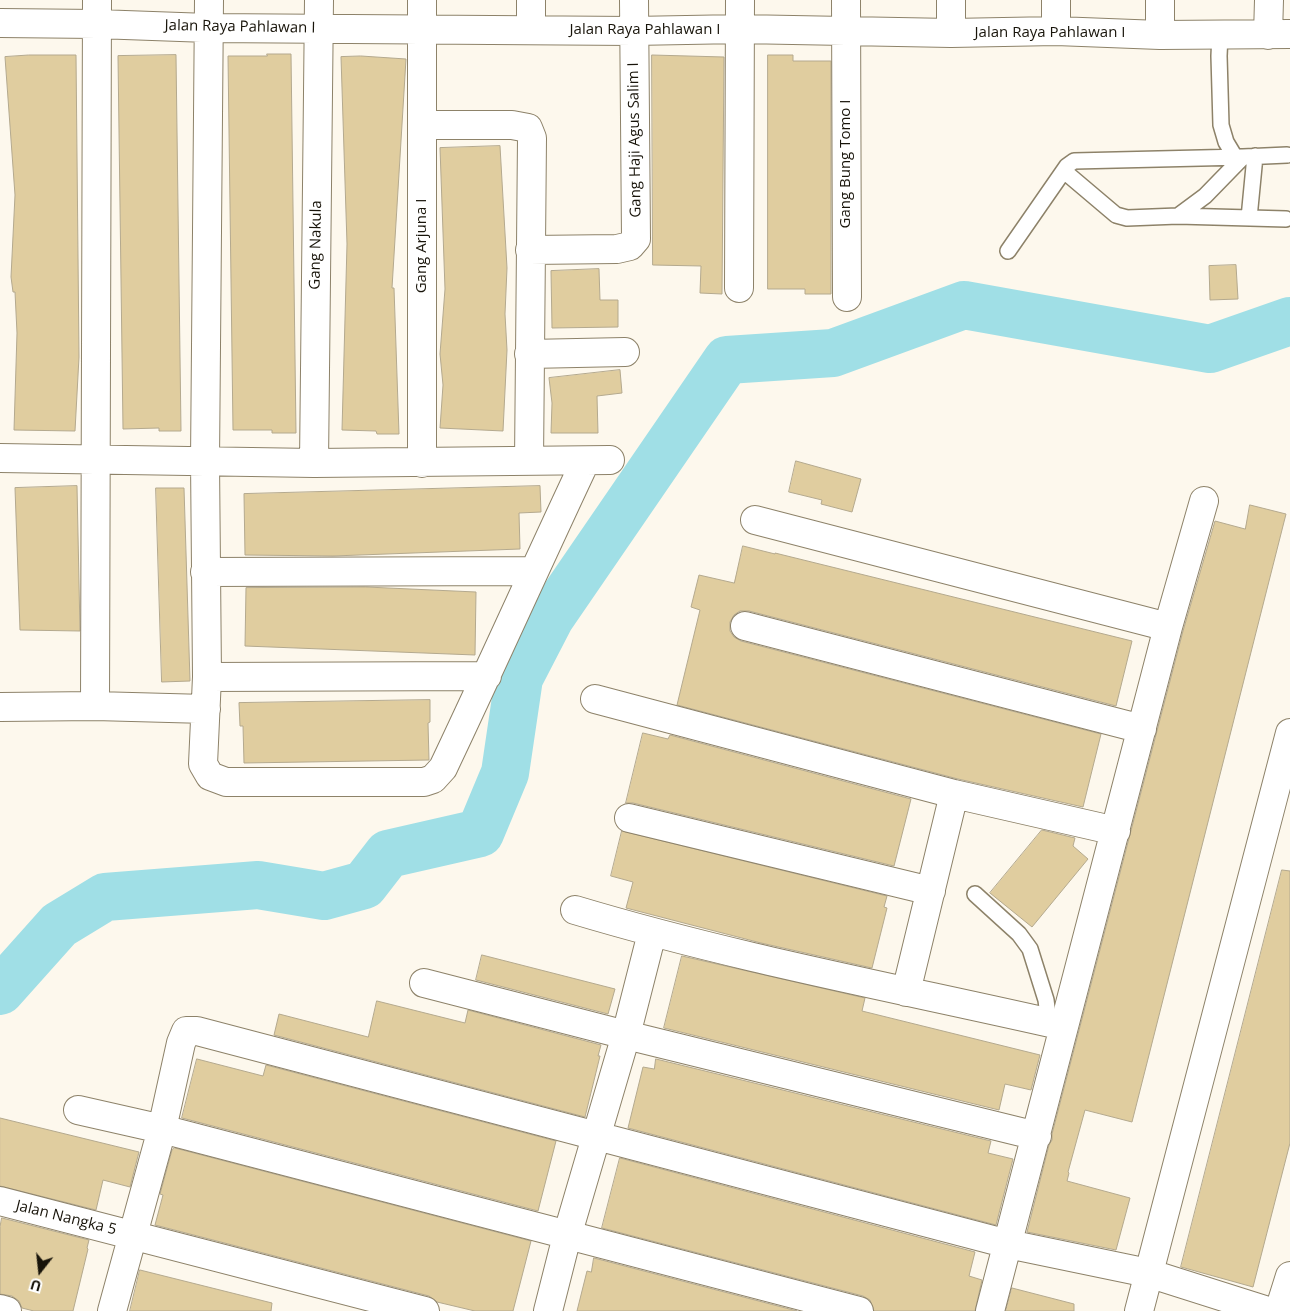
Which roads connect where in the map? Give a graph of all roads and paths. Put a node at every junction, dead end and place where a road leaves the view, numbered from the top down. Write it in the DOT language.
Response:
graph roads {
  1 [pos="209,0"];
  2 [pos="319,0"];
  3 [pos="422,0"];
  4 [pos="531,0"];
  5 [pos="634,0"];
  6 [pos="740,0"];
  7 [pos="846,0"];
  8 [pos="951,0"];
  9 [pos="1056,0"];
  10 [pos="1160,0"];
  11 [pos="1269,0"];
  12 [pos="97,12"];
  13 [pos="0,23"];
  14 [pos="208,28"];
  15 [pos="319,28"];
  16 [pos="740,29"];
  17 [pos="422,30"];
  18 [pos="531,30"];
  19 [pos="633,31"];
  20 [pos="1056,31"];
  21 [pos="846,32"];
  22 [pos="950,33"];
  23 [pos="1220,34"];
  24 [pos="1279,34"];
  25 [pos="1160,35"];
  26 [pos="422,125"];
  27 [pos="1287,154"];
  28 [pos="1244,157"];
  29 [pos="1064,171"];
  30 [pos="1178,216"];
  31 [pos="1249,218"];
  32 [pos="1286,219"];
  33 [pos="530,250"];
  34 [pos="1008,251"];
  35 [pos="739,288"];
  36 [pos="847,297"];
  37 [pos="626,352"];
  38 [pos="529,354"];
  39 [pos="0,458"];
  40 [pos="97,460"];
  41 [pos="205,461"];
  42 [pos="528,461"];
  43 [pos="314,463"];
  44 [pos="422,463"];
  45 [pos="1204,501"];
  46 [pos="756,520"];
  47 [pos="533,571"];
  48 [pos="205,572"];
  49 [pos="746,626"];
  50 [pos="1168,627"];
  51 [pos="487,676"];
  52 [pos="207,677"];
  53 [pos="595,699"];
  54 [pos="95,706"];
  55 [pos="0,707"];
  56 [pos="206,709"];
  57 [pos="1142,729"];
  58 [pos="1290,733"];
  59 [pos="954,794"];
  60 [pos="629,818"];
  61 [pos="1116,831"];
  62 [pos="931,891"];
  63 [pos="975,894"];
  64 [pos="574,910"];
  65 [pos="652,933"];
  66 [pos="424,982"];
  67 [pos="906,992"];
  68 [pos="1057,1024"];
  69 [pos="626,1035"];
  70 [pos="78,1110"];
  71 [pos="162,1129"];
  72 [pos="596,1136"];
  73 [pos="1037,1136"];
  74 [pos="0,1201"];
  75 [pos="131,1234"];
  76 [pos="567,1236"];
  77 [pos="1008,1244"];
  78 [pos="1148,1273"];
  79 [pos="1290,1276"];
  80 [pos="0,1309"];
  81 [pos="7,1311"];
  82 [pos="112,1311"];
  83 [pos="425,1311"];
  84 [pos="548,1311"];
  85 [pos="859,1311"];
  86 [pos="990,1311"];
  87 [pos="1139,1311"];
  88 [pos="1268,1311"];
  89 [pos="1279,1311"];
  1 -- 14 [label="street"];
  2 -- 15 [label="street, Gang Nakula"];
  3 -- 17 [label="street, Gang Arjuna I"];
  4 -- 18 [label="street"];
  5 -- 19 [label="street, Gang Haji Agus Salim I"];
  6 -- 16 [label="street"];
  7 -- 21 [label="street, Gang Bung Tomo I"];
  8 -- 22 [label="street"];
  9 -- 20 [label="street"];
  10 -- 25 [label="street"];
  11 -- 24 [label="street"];
  12 -- 13 [label="street, Jalan Raya Pahlawan I"];
  12 -- 14 [label="street, Jalan Raya Pahlawan I"];
  12 -- 40 [label="street"];
  14 -- 15 [label="street, Jalan Raya Pahlawan I"];
  14 -- 41 [label="street"];
  15 -- 17 [label="street, Jalan Raya Pahlawan I"];
  15 -- 43 [label="street, Gang Nakula"];
  16 -- 19 [label="street, Jalan Raya Pahlawan I"];
  16 -- 21 [label="street, Jalan Raya Pahlawan I"];
  16 -- 35 [label="street"];
  17 -- 18 [label="street, Jalan Raya Pahlawan I"];
  17 -- 26 [label="street, Gang Arjuna I"];
  18 -- 19 [label="street, Jalan Raya Pahlawan I"];
  19 -- 33 [label="street, Gang Haji Agus Salim I"];
  20 -- 22 [label="street, Jalan Raya Pahlawan I"];
  20 -- 25 [label="street, Jalan Raya Pahlawan I"];
  21 -- 22 [label="street, Jalan Raya Pahlawan I"];
  21 -- 36 [label="street, Gang Bung Tomo I"];
  23 -- 24 [label="street, Jalan Raya Pahlawan I"];
  23 -- 25 [label="street, Jalan Raya Pahlawan I"];
  23 -- 28 [label="lane"];
  26 -- 33 [label="street"];
  26 -- 44 [label="street, Gang Arjuna I"];
  27 -- 28 [label="lane"];
  28 -- 29 [label="lane"];
  28 -- 30 [label="lane"];
  28 -- 31 [label="lane"];
  29 -- 30 [label="lane"];
  29 -- 34 [label="lane"];
  30 -- 31 [label="lane"];
  31 -- 32 [label="lane"];
  33 -- 38 [label="street"];
  37 -- 38 [label="street"];
  38 -- 42 [label="street"];
  39 -- 40 [label="street"];
  40 -- 41 [label="street"];
  40 -- 54 [label="street"];
  41 -- 43 [label="street"];
  41 -- 48 [label="street"];
  42 -- 44 [label="street"];
  42 -- 47 [label="street"];
  43 -- 44 [label="street"];
  45 -- 50 [label="street"];
  46 -- 50 [label="street"];
  47 -- 48 [label="street"];
  47 -- 51 [label="street"];
  48 -- 52 [label="street"];
  49 -- 57 [label="street"];
  50 -- 57 [label="street"];
  51 -- 52 [label="street"];
  51 -- 56 [label="street"];
  52 -- 56 [label="street"];
  53 -- 59 [label="street"];
  54 -- 55 [label="street"];
  54 -- 56 [label="street"];
  57 -- 61 [label="street"];
  58 -- 78 [label="street"];
  59 -- 61 [label="street"];
  59 -- 62 [label="street"];
  60 -- 62 [label="street"];
  61 -- 68 [label="street"];
  62 -- 67 [label="street"];
  63 -- 68 [label="lane"];
  64 -- 65 [label="street"];
  65 -- 67 [label="street"];
  65 -- 69 [label="street"];
  66 -- 69 [label="street"];
  67 -- 68 [label="street"];
  68 -- 73 [label="street"];
  69 -- 72 [label="street"];
  69 -- 73 [label="street"];
  70 -- 71 [label="street"];
  71 -- 72 [label="street"];
  71 -- 75 [label="street"];
  71 -- 76 [label="street"];
  72 -- 76 [label="street"];
  72 -- 77 [label="street"];
  73 -- 77 [label="street"];
  74 -- 75 [label="street, Jalan Nangka 5"];
  75 -- 82 [label="street"];
  75 -- 83 [label="street, Jalan Nangka 5"];
  76 -- 84 [label="street"];
  76 -- 85 [label="street"];
  77 -- 78 [label="street"];
  77 -- 86 [label="street"];
  78 -- 87 [label="street"];
  78 -- 88 [label="street"];
  79 -- 89 [label="street"];
  80 -- 81 [label="street"];
}
